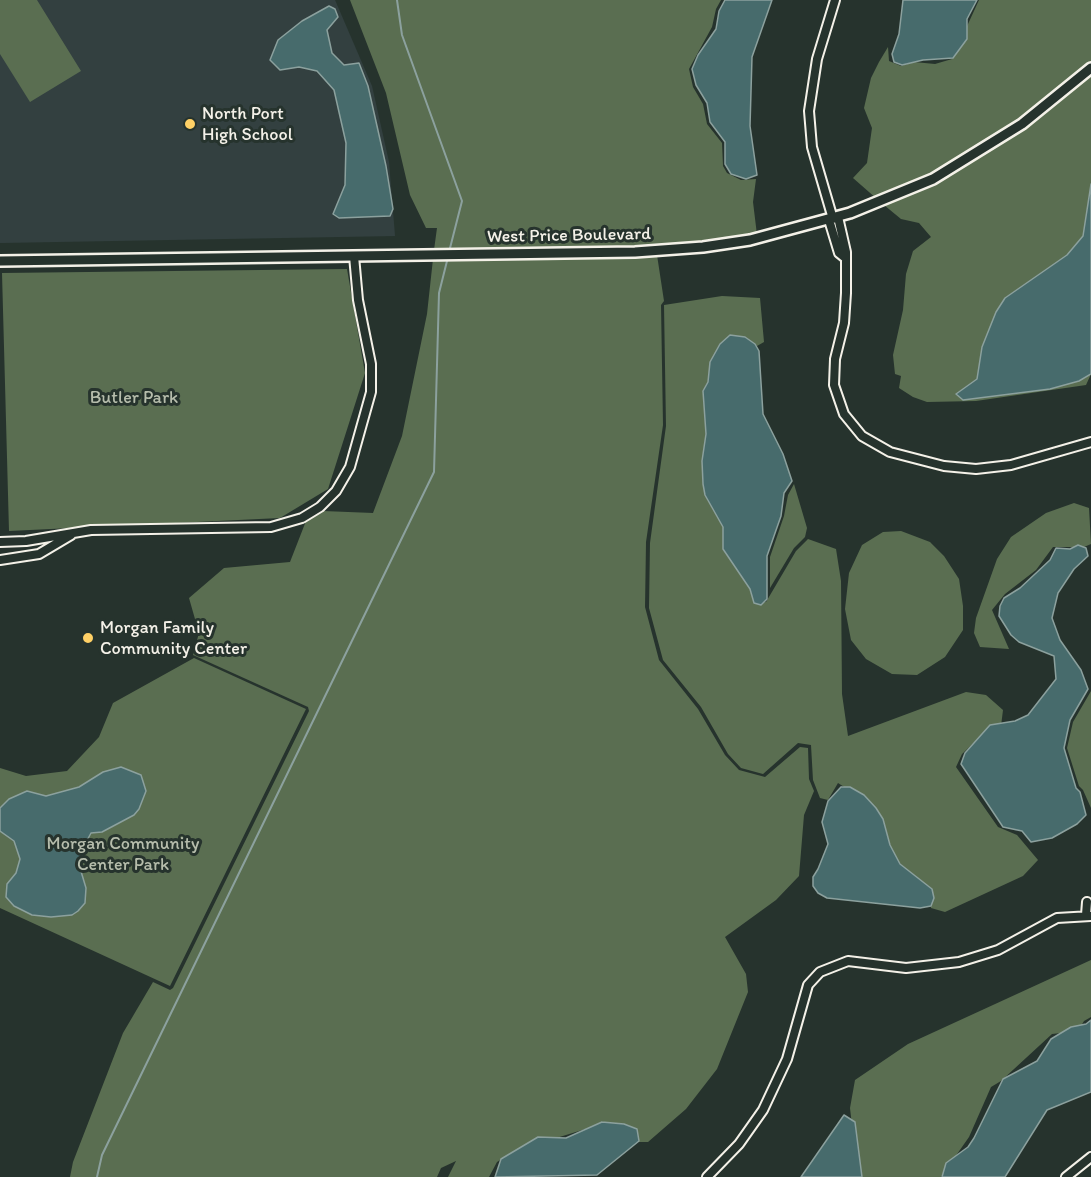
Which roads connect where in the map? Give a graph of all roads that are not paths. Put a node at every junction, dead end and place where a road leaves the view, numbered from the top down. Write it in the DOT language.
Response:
graph roads {
  1 [pos="835,0"];
  2 [pos="1091,68"];
  3 [pos="833,219"];
  4 [pos="354,256"];
  5 [pos="0,261"];
  6 [pos="1091,442"];
  7 [pos="78,532"];
  8 [pos="0,542"];
  9 [pos="0,560"];
  10 [pos="1087,902"];
  11 [pos="1088,915"];
  12 [pos="1091,1157"];
  13 [pos="707,1177"];
  14 [pos="1066,1177"];
  1 -- 3 [label="street"];
  2 -- 3 [label="street, West Price Boulevard"];
  3 -- 4 [label="street, West Price Boulevard"];
  3 -- 6 [label="street"];
  4 -- 5 [label="street, West Price Boulevard"];
  4 -- 7 [label="street"];
  7 -- 8 [label="street"];
  7 -- 9 [label="street"];
  10 -- 11 [label="street"];
  11 -- 13 [label="street"];
  12 -- 14 [label="street"];
}
